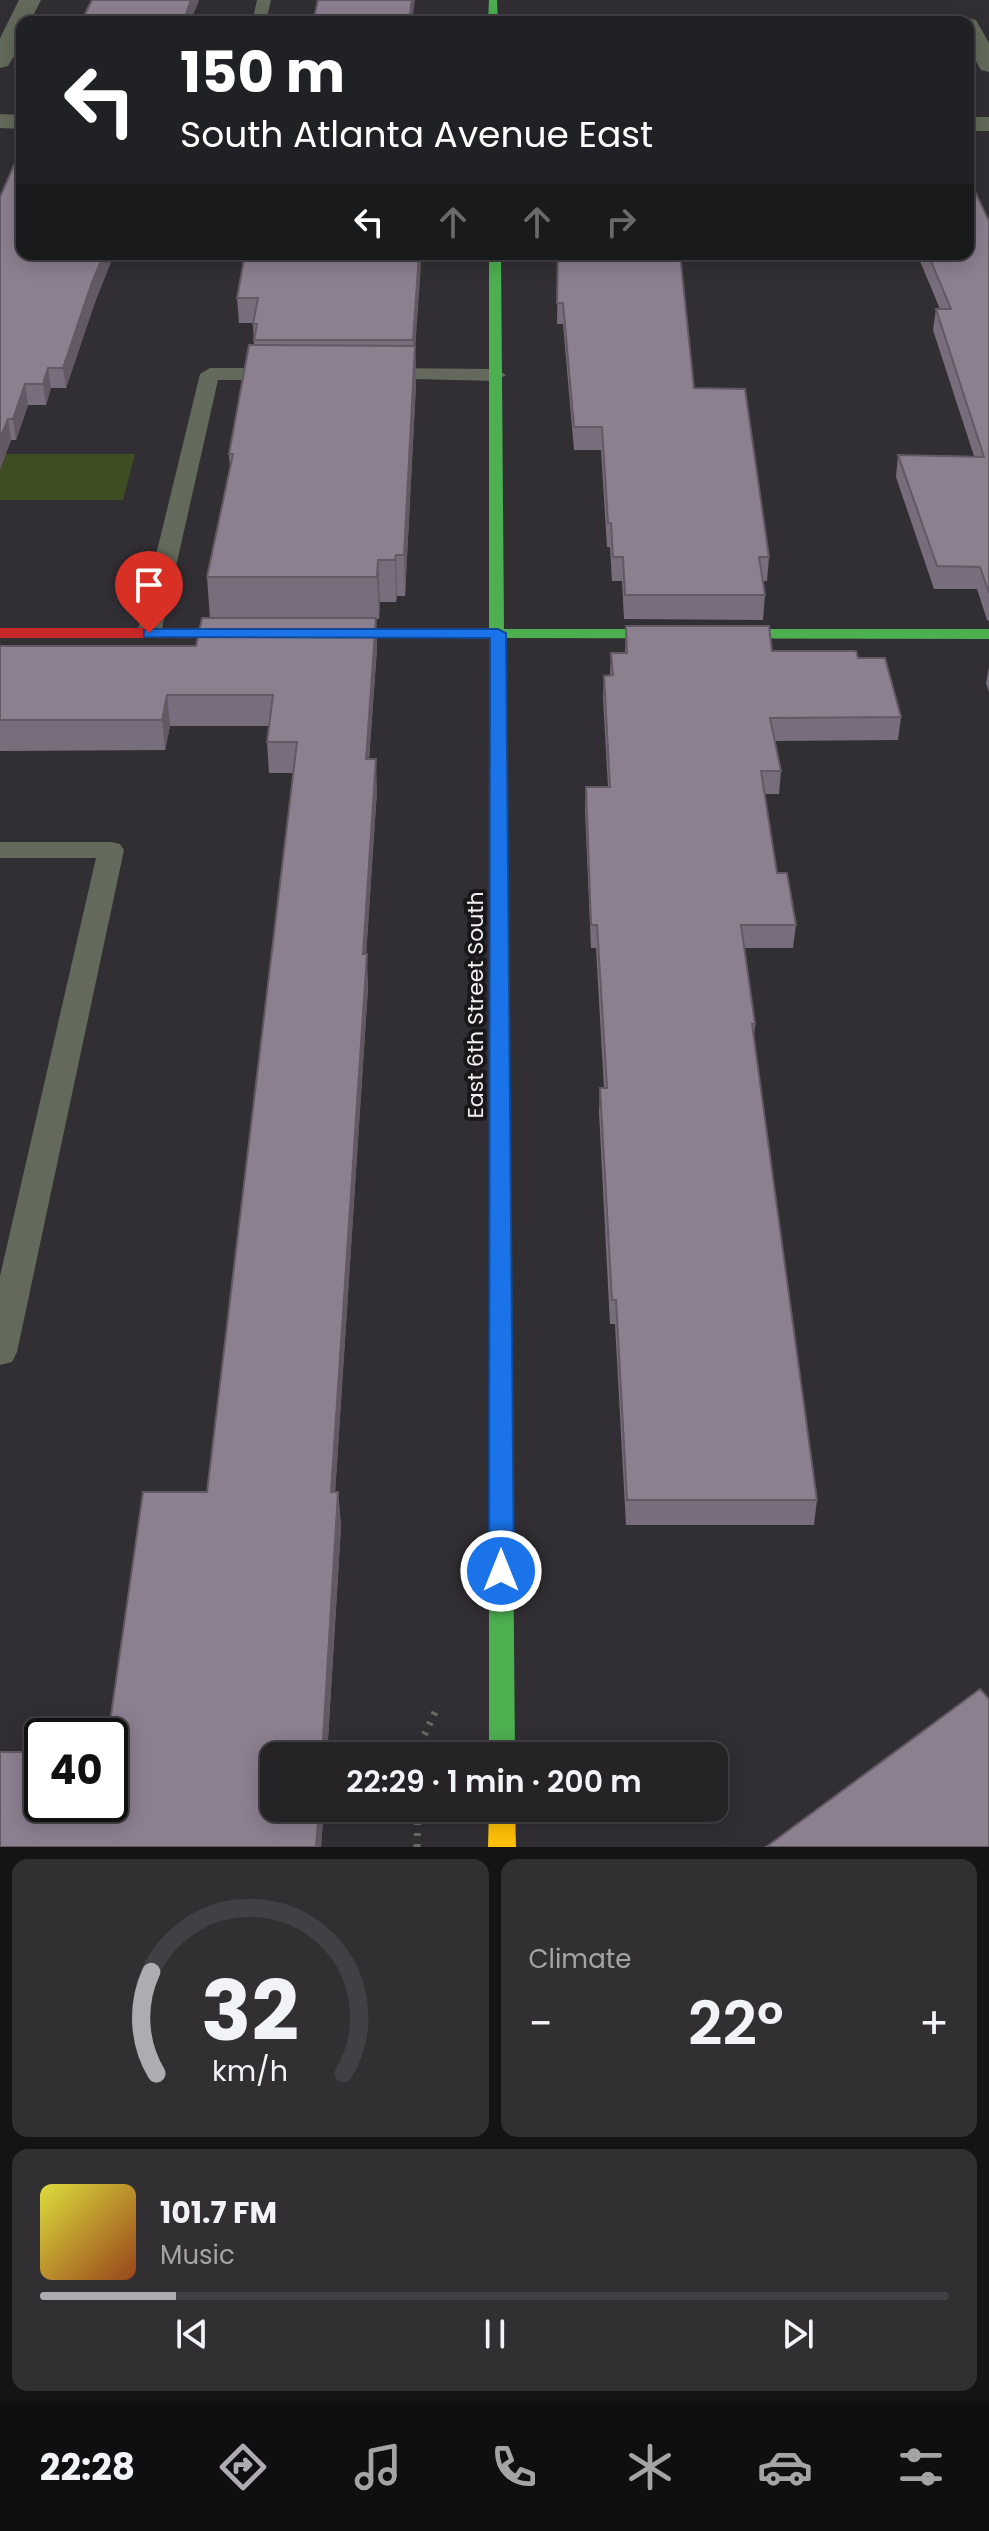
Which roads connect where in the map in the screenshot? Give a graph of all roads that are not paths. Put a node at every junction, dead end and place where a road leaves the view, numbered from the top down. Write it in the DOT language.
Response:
graph roads {
  1 [pos="16,26"];
  2 [pos="974,36"];
  3 [pos="3,50"];
  4 [pos="989,65"];
  5 [pos="495,260"];
  6 [pos="303,374"];
  7 [pos="364,374"];
  8 [pos="496,375"];
  9 [pos="0,633"];
  10 [pos="149,633"];
  11 [pos="498,633"];
  12 [pos="989,634"];
  13 [pos="0,850"];
  14 [pos="0,1352"];
  15 [pos="502,1742"];
  16 [pos="502,1822"];
  17 [pos="502,1847"];
  1 -- 3 [label="street"];
  2 -- 4 [label="street"];
  5 -- 8 [label="street, East 6th Street South"];
  6 -- 10 [label="lane"];
  7 -- 8 [label="lane"];
  8 -- 11 [label="street, East 6th Street South"];
  9 -- 10 [label="street"];
  10 -- 11 [label="street"];
  11 -- 12 [label="street"];
  11 -- 15 [label="street, East 6th Street South"];
  13 -- 14 [label="lane"];
  16 -- 17 [label="street"];
}
